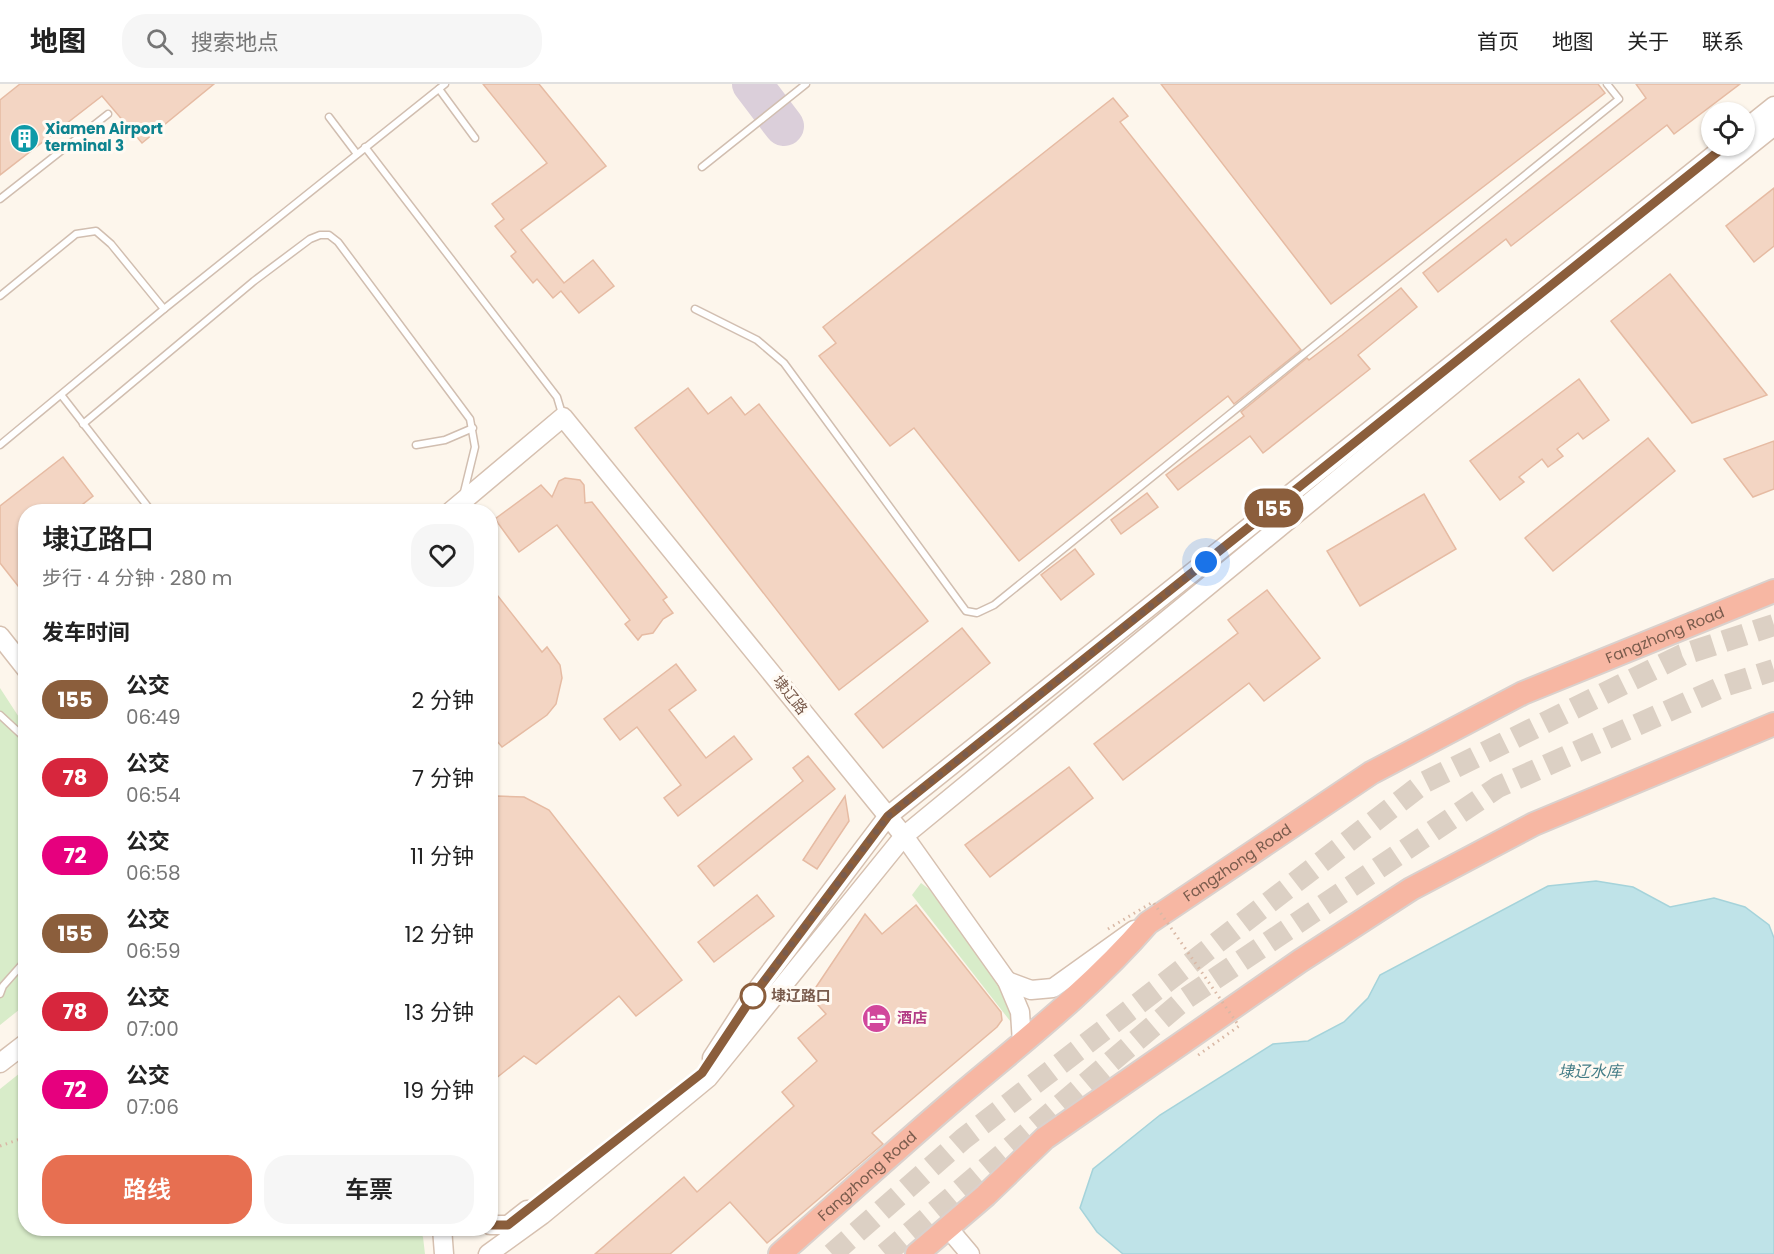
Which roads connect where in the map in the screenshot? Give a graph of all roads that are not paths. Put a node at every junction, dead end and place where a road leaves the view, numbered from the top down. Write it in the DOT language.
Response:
graph roads {
  1 [pos="445,84"];
  2 [pos="806,84"];
  3 [pos="1607,84"];
  4 [pos="439,89"];
  5 [pos="1774,106"];
  6 [pos="108,114"];
  7 [pos="329,117"];
  8 [pos="1755,121"];
  9 [pos="1774,126"];
  10 [pos="475,138"];
  11 [pos="365,147"];
  12 [pos="357,154"];
  13 [pos="1713,156"];
  14 [pos="702,167"];
  15 [pos="0,199"];
  16 [pos="0,296"];
  17 [pos="164,309"];
  18 [pos="695,309"];
  19 [pos="62,396"];
  20 [pos="563,417"];
  21 [pos="83,424"];
  22 [pos="473,428"];
  23 [pos="0,445"];
  24 [pos="416,445"];
  25 [pos="146,504"];
  26 [pos="457,504"];
  27 [pos="460,504"];
  28 [pos="1774,591"];
  29 [pos="0,636"];
  30 [pos="18,659"];
  31 [pos="0,715"];
  32 [pos="1774,724"];
  33 [pos="18,732"];
  34 [pos="888,816"];
  35 [pos="904,836"];
  36 [pos="1148,923"];
  37 [pos="18,969"];
  38 [pos="1007,981"];
  39 [pos="0,994"];
  40 [pos="1022,1043"];
  41 [pos="18,1049"];
  42 [pos="0,1063"];
  43 [pos="498,1225"];
  44 [pos="948,1228"];
  45 [pos="443,1236"];
  46 [pos="444,1254"];
  47 [pos="488,1254"];
  48 [pos="780,1254"];
  49 [pos="917,1254"];
  50 [pos="970,1254"];
  1 -- 4 [label="lane"];
  2 -- 14 [label="lane"];
  3 -- 18 [label="lane"];
  4 -- 10 [label="lane"];
  4 -- 11 [label="lane"];
  5 -- 8 [label="main road"];
  6 -- 15 [label="lane"];
  7 -- 12 [label="lane"];
  9 -- 35 [label="main road"];
  11 -- 12 [label="lane"];
  11 -- 20 [label="lane"];
  12 -- 17 [label="lane"];
  13 -- 34 [label="main road"];
  16 -- 17 [label="lane"];
  17 -- 19 [label="lane"];
  19 -- 21 [label="lane"];
  19 -- 23 [label="lane"];
  20 -- 27 [label="main road"];
  20 -- 34 [label="main road, 埭辽路"];
  21 -- 22 [label="lane"];
  21 -- 25 [label="lane"];
  22 -- 24 [label="lane"];
  22 -- 26 [label="lane"];
  28 -- 36 [label="highway, Fangzhong Road"];
  29 -- 30 [label="main road"];
  31 -- 33 [label="lane"];
  32 -- 44 [label="highway"];
  34 -- 35 [label="main road, 埭辽路"];
  34 -- 43 [label="main road"];
  35 -- 38 [label="main road, 埭辽路"];
  35 -- 47 [label="main road"];
  36 -- 38 [label="main road"];
  36 -- 40 [label="highway, Fangzhong Road"];
  37 -- 39 [label="lane"];
  38 -- 40 [label="main road, 埭辽路"];
  40 -- 48 [label="highway, Fangzhong Road"];
  41 -- 42 [label="main road"];
  44 -- 49 [label="highway"];
  44 -- 50 [label="main road"];
  45 -- 46 [label="main road"];
}
